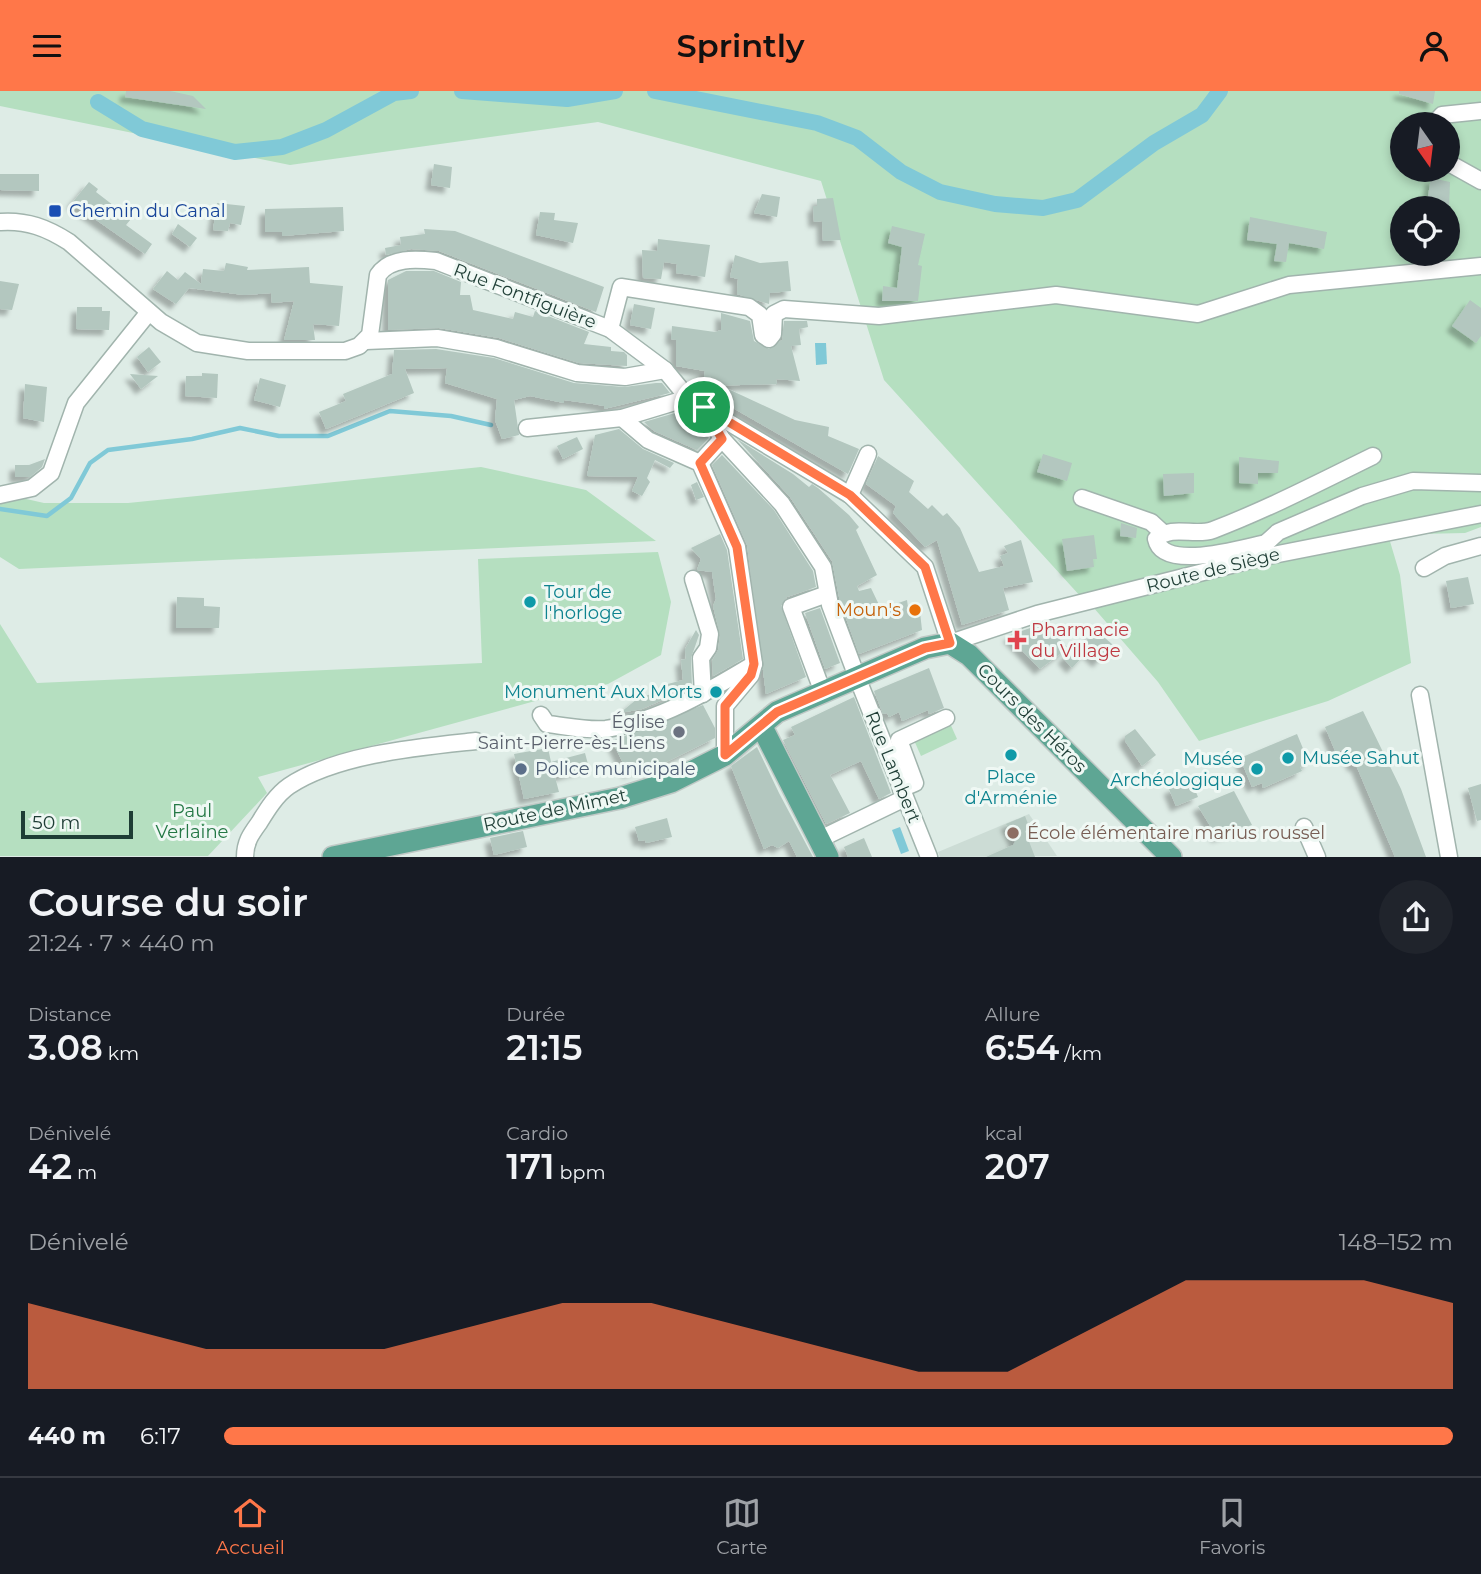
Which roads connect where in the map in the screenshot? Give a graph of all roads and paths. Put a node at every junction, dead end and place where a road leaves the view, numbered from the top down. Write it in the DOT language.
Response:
graph roads {
  1 [pos="1481,111"];
  2 [pos="1460,113"];
  3 [pos="1460,169"];
  4 [pos="1481,181"];
  5 [pos="0,222"];
  6 [pos="1481,266"];
  7 [pos="149,312"];
  8 [pos="610,329"];
  9 [pos="366,341"];
  10 [pos="665,370"];
  11 [pos="688,398"];
  12 [pos="704,407"];
  13 [pos="622,418"];
  14 [pos="527,428"];
  15 [pos="722,439"];
  16 [pos="868,454"];
  17 [pos="1373,456"];
  18 [pos="700,463"];
  19 [pos="1481,483"];
  20 [pos="0,495"];
  21 [pos="850,495"];
  22 [pos="1082,498"];
  23 [pos="1481,514"];
  24 [pos="1163,533"];
  25 [pos="1481,546"];
  26 [pos="1265,550"];
  27 [pos="1424,568"];
  28 [pos="694,579"];
  29 [pos="827,594"];
  30 [pos="950,643"];
  31 [pos="754,664"];
  32 [pos="857,677"];
  33 [pos="822,690"];
  34 [pos="703,694"];
  35 [pos="1420,695"];
  36 [pos="541,715"];
  37 [pos="946,718"];
  38 [pos="762,727"];
  39 [pos="476,741"];
  40 [pos="725,755"];
  41 [pos="903,794"];
  42 [pos="1304,827"];
  43 [pos="824,848"];
  44 [pos="246,849"];
  45 [pos="333,856"];
  46 [pos="929,856"];
  47 [pos="1171,856"];
  48 [pos="1317,856"];
  49 [pos="1448,856"];
  1 -- 2 [label="street"];
  3 -- 4 [label="street"];
  5 -- 7 [label="street"];
  6 -- 8 [label="street"];
  7 -- 9 [label="street"];
  7 -- 20 [label="street"];
  8 -- 9 [label="street, Rue Fontfiguière"];
  8 -- 10 [label="street, Rue Fontfiguière"];
  9 -- 10 [label="street"];
  10 -- 11 [label="street, Rue Fontfiguière"];
  11 -- 12 [label="street"];
  11 -- 13 [label="street"];
  12 -- 15 [label="street, Rue Lambert"];
  12 -- 21 [label="street"];
  13 -- 14 [label="street"];
  13 -- 18 [label="street"];
  15 -- 18 [label="street"];
  15 -- 29 [label="street, Rue Lambert"];
  16 -- 21 [label="street"];
  17 -- 24 [label="street"];
  18 -- 31 [label="street"];
  19 -- 26 [label="street"];
  21 -- 30 [label="street"];
  22 -- 24 [label="street"];
  23 -- 26 [label="street, Route de Siège"];
  24 -- 26 [label="street"];
  25 -- 27 [label="street"];
  26 -- 30 [label="street, Route de Siège"];
  28 -- 34 [label="street"];
  29 -- 32 [label="street, Rue Lambert"];
  29 -- 33 [label="street"];
  30 -- 32 [label="main road, Route de Mimet"];
  30 -- 47 [label="main road, Cours des Héros"];
  31 -- 34 [label="street"];
  31 -- 40 [label="street"];
  32 -- 33 [label="main road, Route de Mimet"];
  32 -- 41 [label="street, Rue Lambert"];
  33 -- 38 [label="main road, Route de Mimet"];
  34 -- 36 [label="street"];
  35 -- 49 [label="street"];
  37 -- 41 [label="street"];
  38 -- 40 [label="main road, Route de Mimet"];
  38 -- 43 [label="main road"];
  39 -- 44 [label="street"];
  40 -- 45 [label="main road, Route de Mimet"];
  41 -- 43 [label="street"];
  41 -- 46 [label="street, Rue Lambert"];
  42 -- 48 [label="street"];
}
